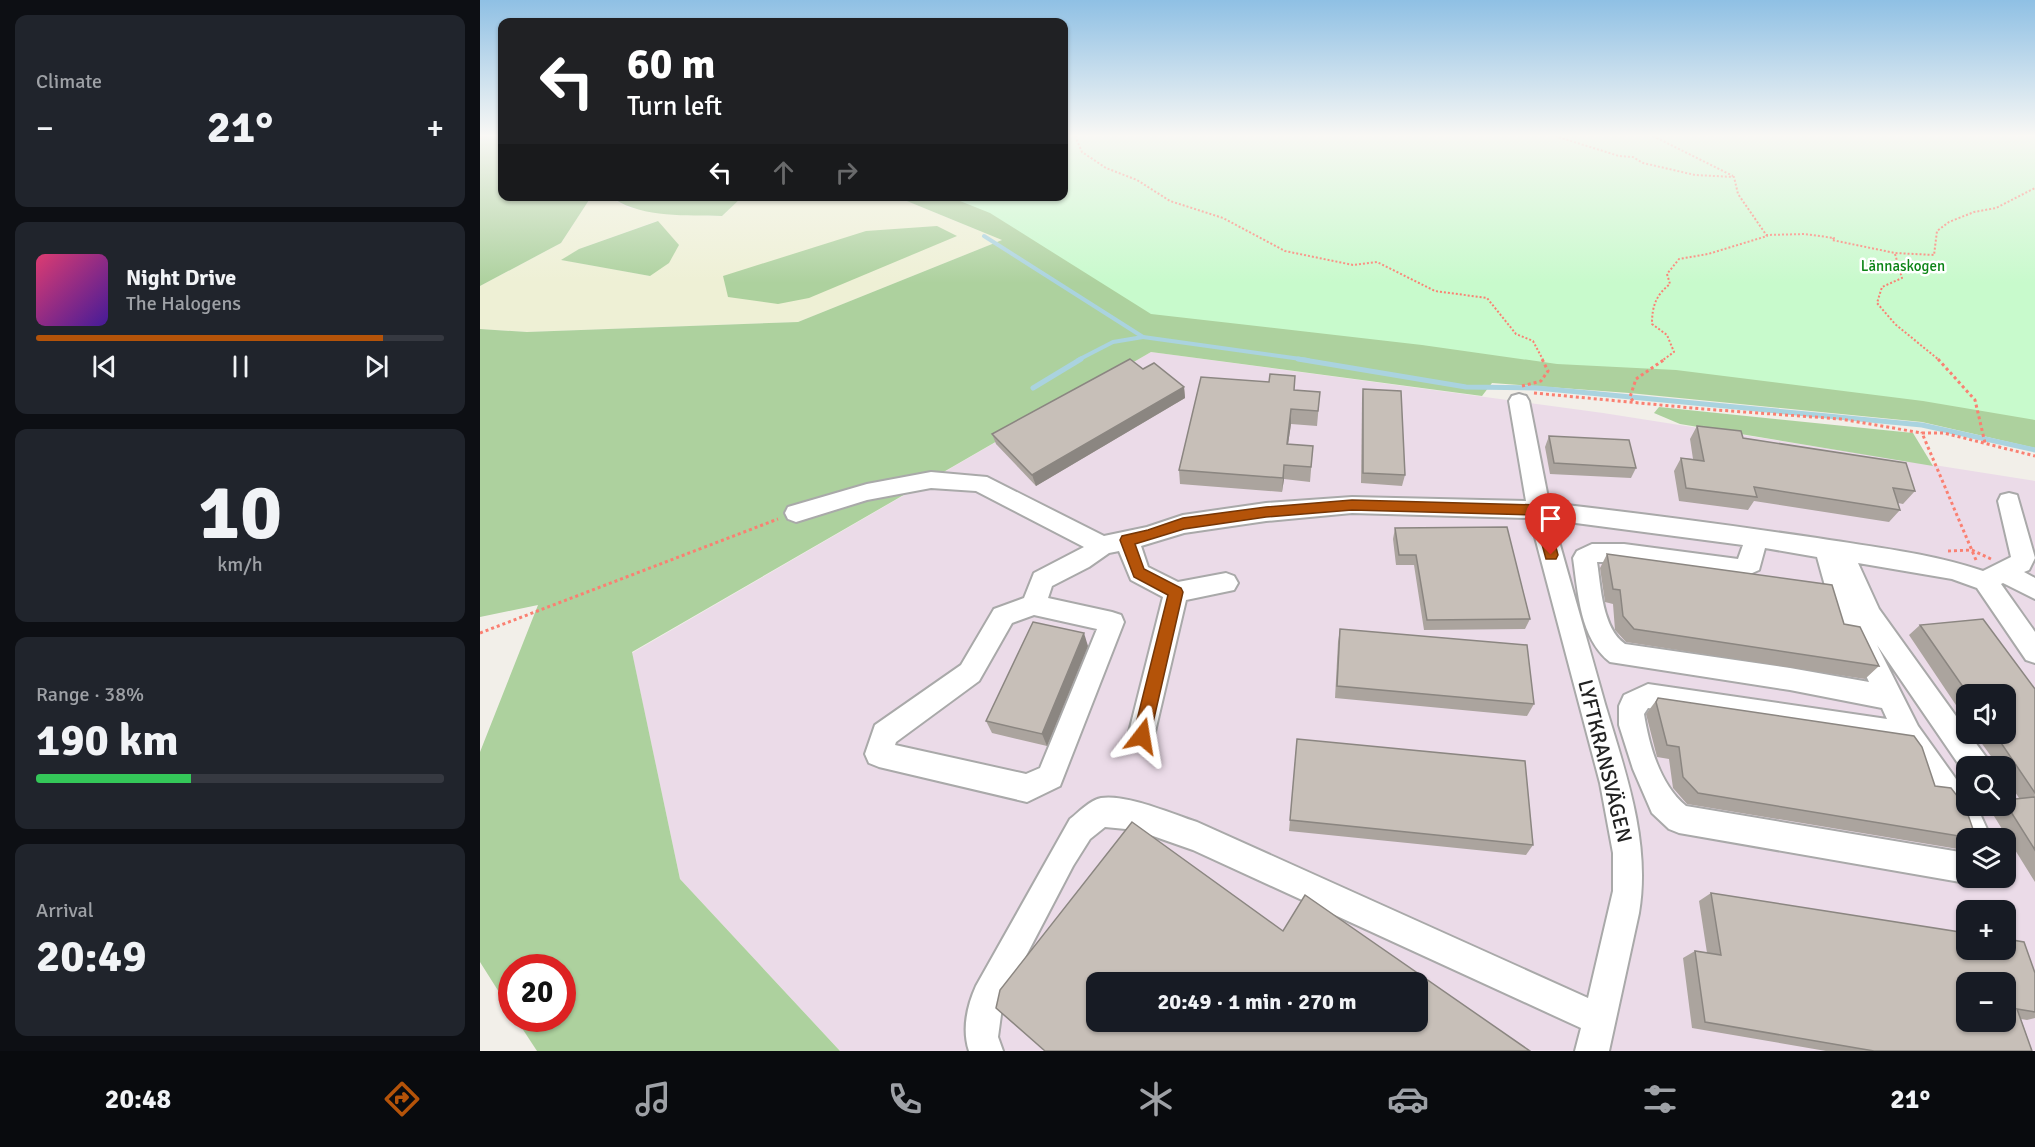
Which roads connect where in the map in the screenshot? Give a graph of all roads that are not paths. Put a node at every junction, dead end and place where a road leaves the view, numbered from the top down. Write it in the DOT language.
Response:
graph roads {
  1 [pos="1518,394"];
  2 [pos="2009,501"];
  3 [pos="1539,510"];
  4 [pos="796,513"];
  5 [pos="1756,538"];
  6 [pos="1126,540"];
  7 [pos="1834,550"];
  8 [pos="1994,576"];
  9 [pos="1226,583"];
  10 [pos="2035,589"];
  11 [pos="1176,592"];
  12 [pos="1034,605"];
  13 [pos="2035,652"];
  14 [pos="1890,698"];
  15 [pos="1908,735"];
  16 [pos="1142,736"];
  17 [pos="1969,756"];
  18 [pos="1972,828"];
  19 [pos="1956,866"];
  20 [pos="1600,1020"];
  21 [pos="986,1051"];
  22 [pos="1592,1051"];
  1 -- 3 [label="street, LYFTKRANSVÄGEN"];
  2 -- 8 [label="street"];
  3 -- 5 [label="street"];
  3 -- 6 [label="street"];
  3 -- 20 [label="street, LYFTKRANSVÄGEN"];
  4 -- 6 [label="street"];
  5 -- 7 [label="street"];
  5 -- 14 [label="street"];
  6 -- 11 [label="street"];
  6 -- 12 [label="street"];
  7 -- 8 [label="street"];
  7 -- 14 [label="street"];
  7 -- 17 [label="street"];
  8 -- 10 [label="street"];
  8 -- 13 [label="street"];
  9 -- 11 [label="street"];
  11 -- 16 [label="street"];
  12 -- 12 [label="street"];
  14 -- 15 [label="street"];
  15 -- 18 [label="street"];
  15 -- 19 [label="street"];
  20 -- 21 [label="street"];
  20 -- 22 [label="street, LYFTKRANSVÄGEN"];
}
